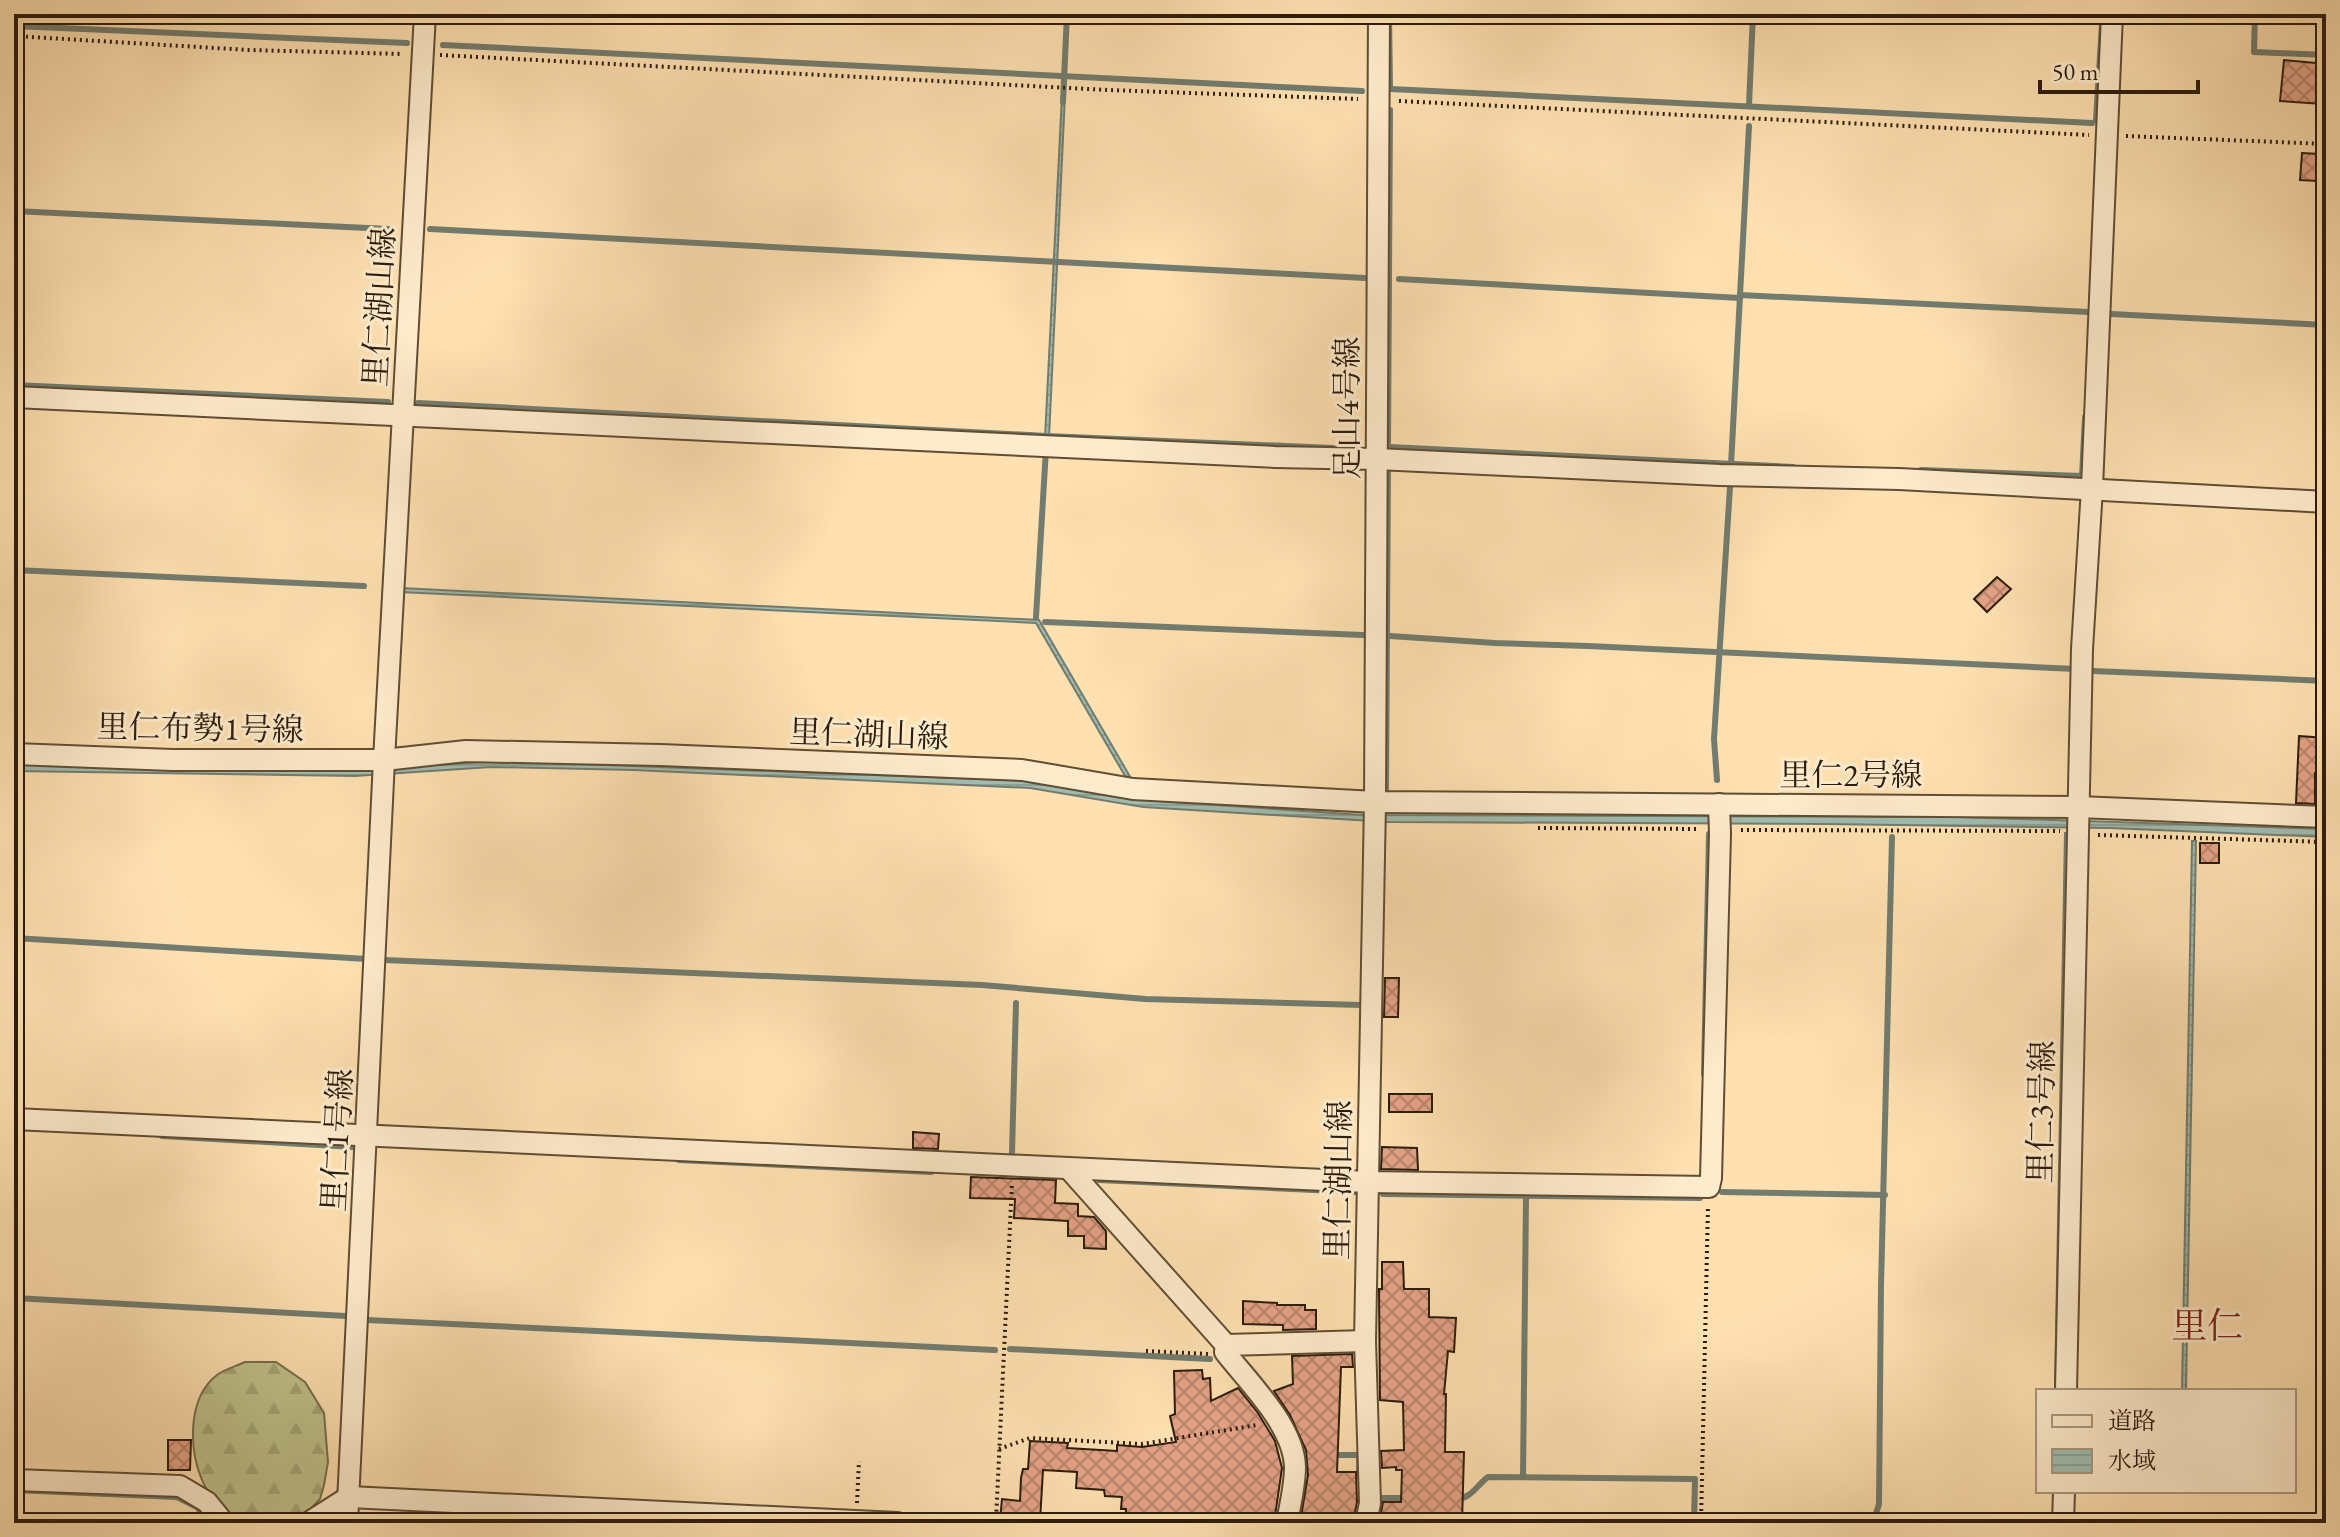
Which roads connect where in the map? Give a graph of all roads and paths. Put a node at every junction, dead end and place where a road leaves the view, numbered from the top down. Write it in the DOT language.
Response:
graph roads {
  1 [pos="425,14"];
  2 [pos="1379,14"];
  3 [pos="2112,14"];
  4 [pos="14,36"];
  5 [pos="423,54"];
  6 [pos="1378,100"];
  7 [pos="2106,135"];
  8 [pos="2326,144"];
  9 [pos="14,397"];
  10 [pos="403,414"];
  11 [pos="1377,459"];
  12 [pos="2092,488"];
  13 [pos="2326,502"];
  14 [pos="14,754"];
  15 [pos="384,760"];
  16 [pos="1375,802"];
  17 [pos="1719,804"];
  18 [pos="2078,807"];
  19 [pos="2326,817"];
  20 [pos="1538,828"];
  21 [pos="1720,829"];
  22 [pos="2076,833"];
  23 [pos="2326,842"];
  24 [pos="14,1119"];
  25 [pos="367,1137"];
  26 [pos="1013,1166"];
  27 [pos="1069,1169"];
  28 [pos="1368,1182"];
  29 [pos="1709,1187"];
  30 [pos="1365,1341"];
  31 [pos="1225,1349"];
  32 [pos="1146,1351"];
  33 [pos="2066,1389"];
  34 [pos="1278,1421"];
  35 [pos="999,1449"];
  36 [pos="859,1461"];
  37 [pos="14,1480"];
  38 [pos="2064,1493"];
  39 [pos="349,1497"];
  40 [pos="856,1521"];
  41 [pos="224,1523"];
  42 [pos="308,1523"];
  43 [pos="347,1523"];
  44 [pos="897,1523"];
  45 [pos="994,1523"];
  46 [pos="1287,1523"];
  47 [pos="1366,1523"];
  48 [pos="1701,1523"];
  49 [pos="2063,1523"];
  1 -- 5 [label="street, 里仁湖山線"];
  2 -- 6 [label="street, 足山4号線"];
  3 -- 7 [label="street, 里仁3号線"];
  4 -- 5 [label="path"];
  5 -- 6 [label="path"];
  5 -- 10 [label="street, 里仁湖山線"];
  6 -- 7 [label="path"];
  6 -- 11 [label="street, 足山4号線"];
  7 -- 8 [label="path"];
  7 -- 12 [label="street, 里仁3号線"];
  9 -- 10 [label="street"];
  10 -- 11 [label="street"];
  10 -- 15 [label="street, 里仁湖山線"];
  11 -- 12 [label="street"];
  11 -- 16 [label="street, 足山4号線"];
  12 -- 13 [label="street"];
  12 -- 18 [label="street, 里仁3号線"];
  14 -- 15 [label="street, 里仁布勢1号線"];
  15 -- 16 [label="street, 里仁湖山線"];
  15 -- 25 [label="street, 里仁1号線"];
  16 -- 17 [label="street, 里仁2号線"];
  16 -- 28 [label="street, 里仁湖山線"];
  17 -- 18 [label="street, 里仁2号線"];
  17 -- 21 [label="street"];
  18 -- 19 [label="street, 里仁2号線"];
  18 -- 22 [label="street, 里仁3号線"];
  20 -- 21 [label="path"];
  21 -- 22 [label="path"];
  21 -- 29 [label="street"];
  22 -- 23 [label="path"];
  22 -- 33 [label="street, 里仁3号線"];
  24 -- 25 [label="street"];
  25 -- 26 [label="street"];
  25 -- 39 [label="street, 里仁1号線"];
  26 -- 27 [label="street"];
  26 -- 35 [label="path"];
  27 -- 28 [label="street"];
  27 -- 31 [label="street"];
  28 -- 29 [label="street"];
  28 -- 30 [label="street, 里仁湖山線"];
  29 -- 48 [label="path"];
  30 -- 31 [label="street"];
  30 -- 47 [label="street, 里仁湖山線"];
  31 -- 32 [label="path"];
  31 -- 34 [label="street"];
  34 -- 35 [label="path"];
  34 -- 46 [label="street"];
  35 -- 45 [label="path"];
  36 -- 40 [label="path"];
  37 -- 41 [label="street"];
  38 -- 49 [label="street"];
  39 -- 40 [label="street"];
  39 -- 42 [label="street"];
  39 -- 43 [label="street, 里仁1号線"];
  40 -- 44 [label="street"];
}
